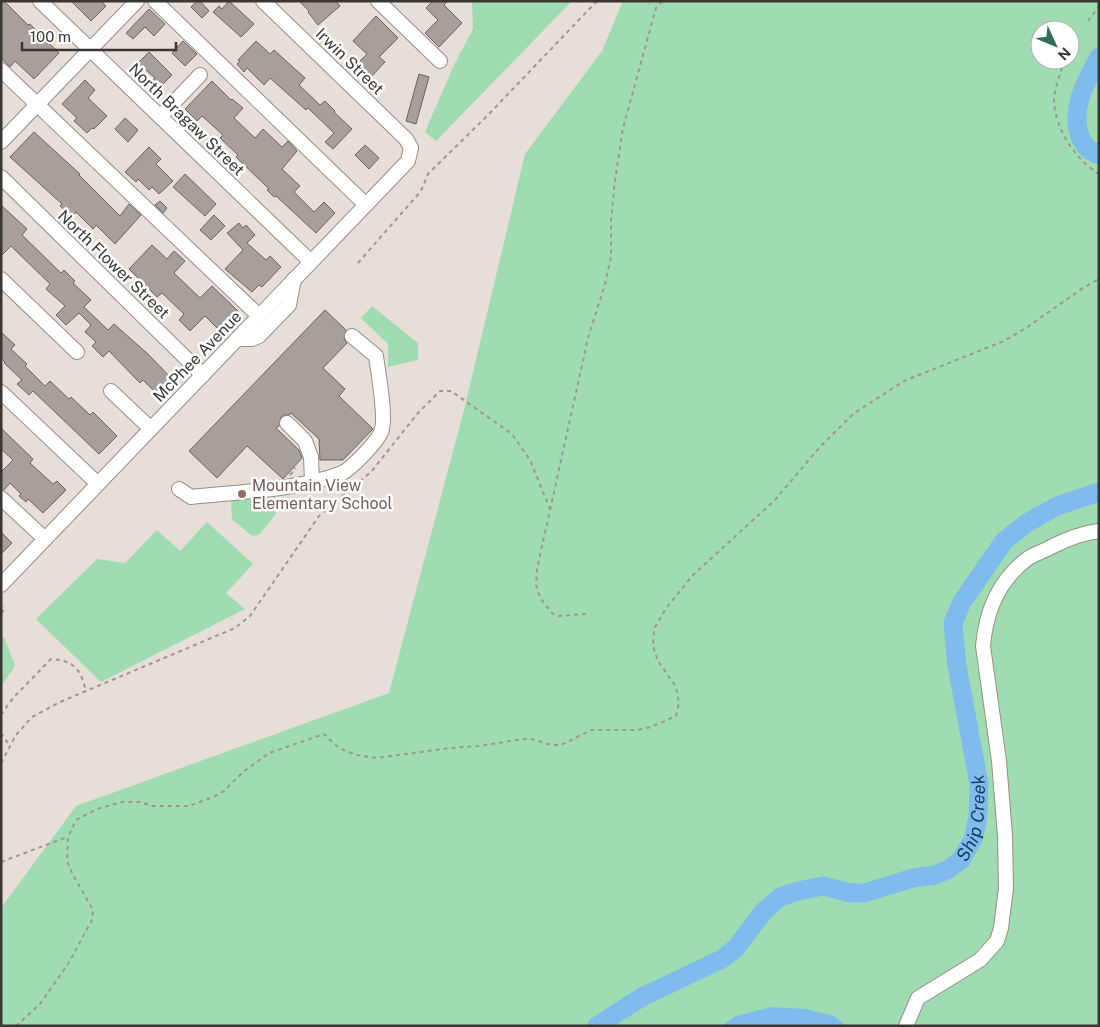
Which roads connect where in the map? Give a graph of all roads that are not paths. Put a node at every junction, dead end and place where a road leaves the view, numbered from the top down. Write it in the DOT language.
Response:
graph roads {
  1 [pos="40,1"];
  2 [pos="137,1"];
  3 [pos="154,1"];
  4 [pos="263,1"];
  5 [pos="378,1"];
  6 [pos="90,50"];
  7 [pos="440,61"];
  8 [pos="1,70"];
  9 [pos="200,75"];
  10 [pos="38,104"];
  11 [pos="160,117"];
  12 [pos="1,142"];
  13 [pos="411,148"];
  14 [pos="1,177"];
  15 [pos="366,205"];
  16 [pos="311,262"];
  17 [pos="1,279"];
  18 [pos="294,279"];
  19 [pos="259,316"];
  20 [pos="352,336"];
  21 [pos="238,338"];
  22 [pos="77,352"];
  23 [pos="203,375"];
  24 [pos="111,391"];
  25 [pos="1,392"];
  26 [pos="287,423"];
  27 [pos="151,429"];
  28 [pos="312,481"];
  29 [pos="98,484"];
  30 [pos="179,489"];
  31 [pos="1,498"];
  32 [pos="1099,531"];
  33 [pos="45,539"];
  34 [pos="1,585"];
  35 [pos="906,1026"];
  1 -- 6 [label="street, North Bragaw Street"];
  2 -- 6 [label="street"];
  3 -- 15 [label="street"];
  4 -- 13 [label="street, Irwin Street"];
  5 -- 7 [label="street"];
  6 -- 10 [label="street"];
  6 -- 11 [label="street, North Bragaw Street"];
  8 -- 10 [label="street"];
  9 -- 11 [label="street"];
  10 -- 12 [label="street"];
  10 -- 19 [label="street"];
  11 -- 16 [label="street, North Bragaw Street"];
  13 -- 15 [label="street, McPhee Avenue"];
  14 -- 23 [label="street, North Flower Street"];
  15 -- 16 [label="street, McPhee Avenue"];
  16 -- 18 [label="street, McPhee Avenue"];
  17 -- 22 [label="street"];
  18 -- 19 [label="street, McPhee Avenue"];
  18 -- 21 [label="street"];
  19 -- 21 [label="street, McPhee Avenue"];
  20 -- 28 [label="street"];
  21 -- 23 [label="street, McPhee Avenue"];
  23 -- 27 [label="street, McPhee Avenue"];
  24 -- 27 [label="street"];
  25 -- 29 [label="street"];
  26 -- 28 [label="street"];
  27 -- 29 [label="street, McPhee Avenue"];
  28 -- 30 [label="street"];
  29 -- 33 [label="street, McPhee Avenue"];
  31 -- 33 [label="street"];
  32 -- 35 [label="street"];
  33 -- 34 [label="street, McPhee Avenue"];
}
